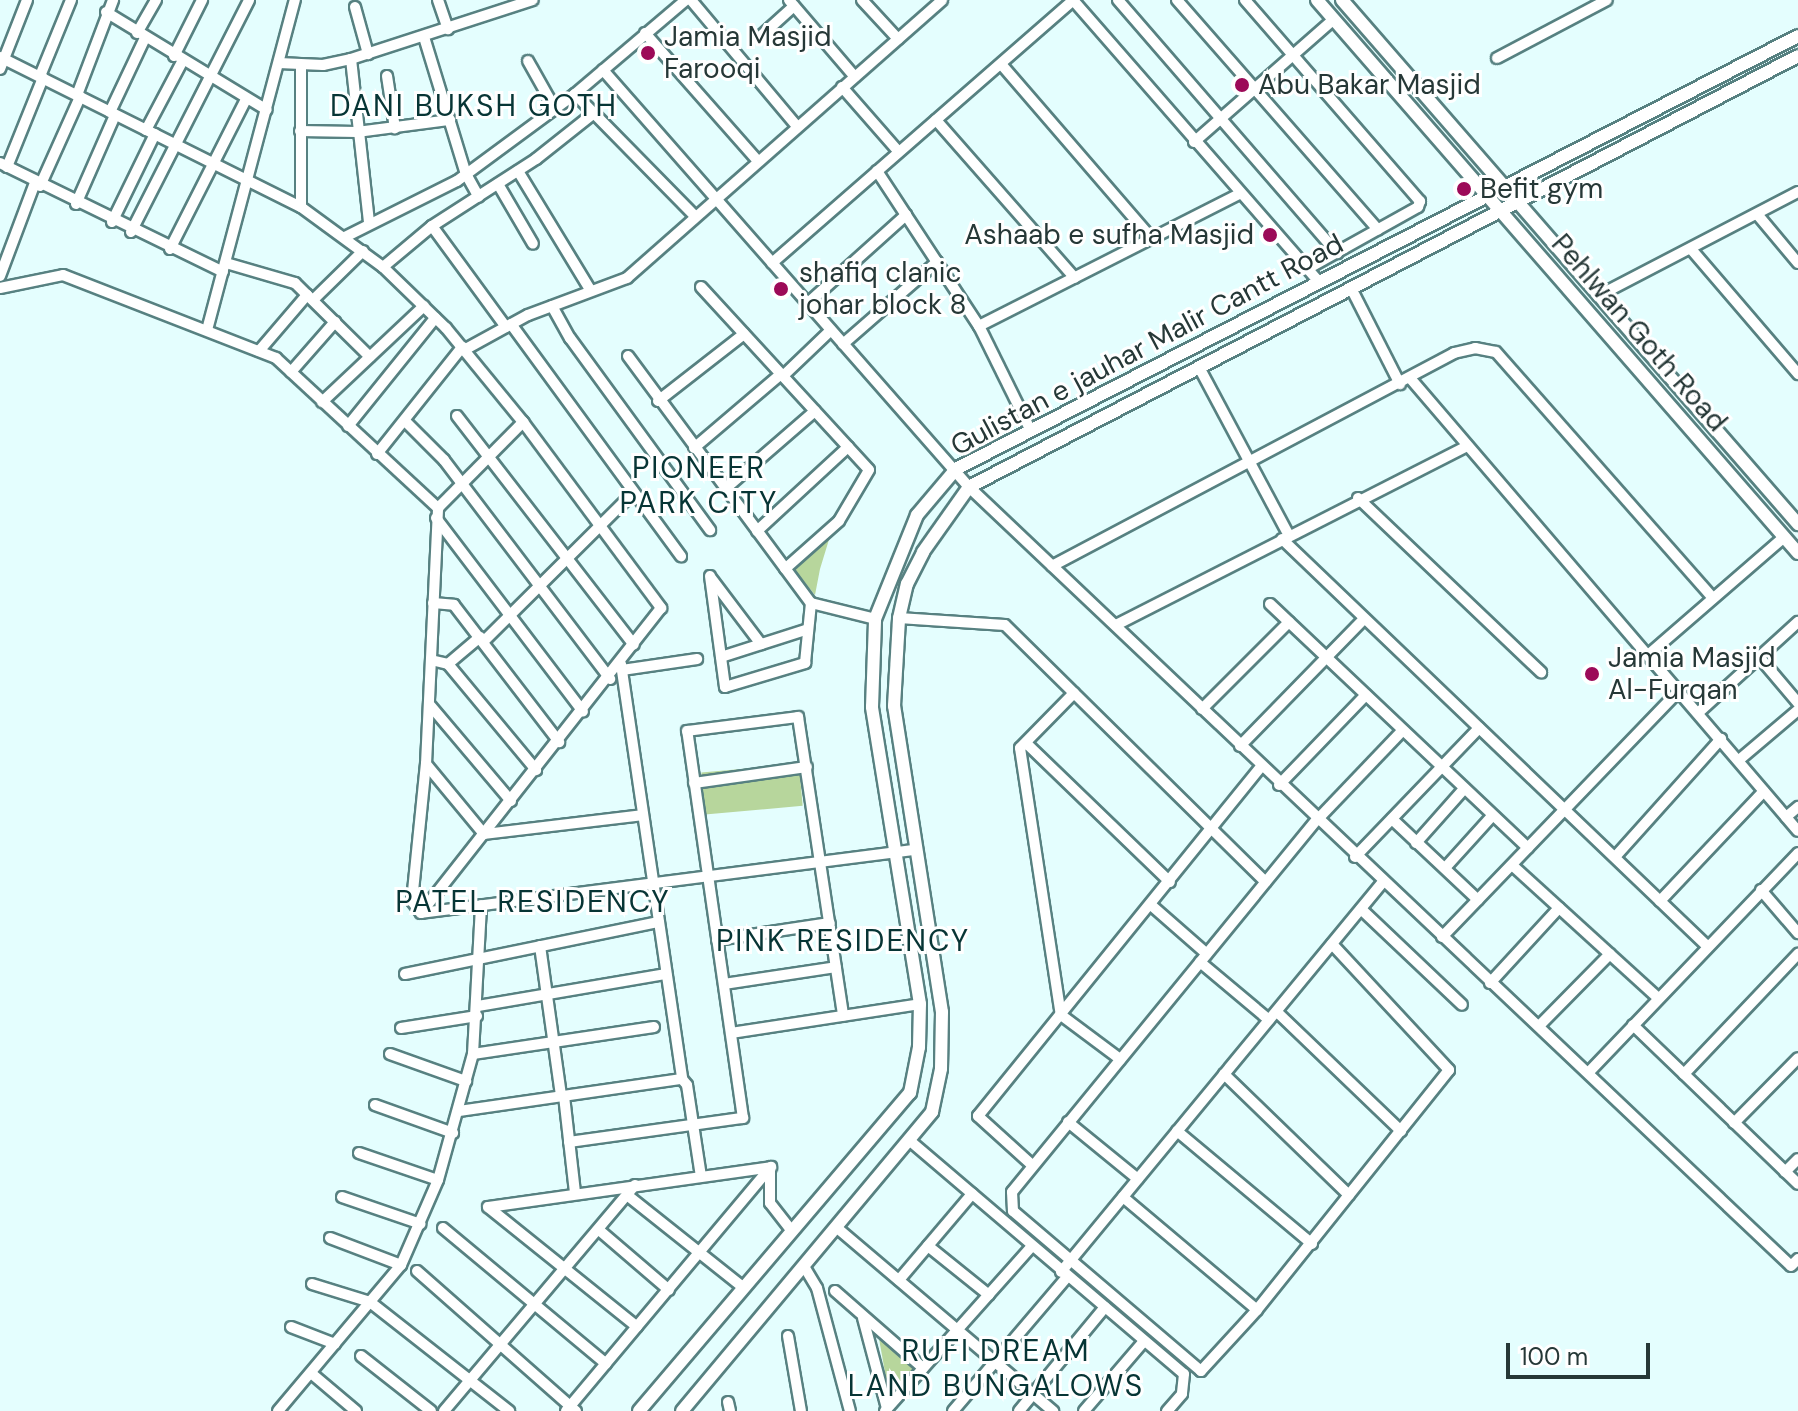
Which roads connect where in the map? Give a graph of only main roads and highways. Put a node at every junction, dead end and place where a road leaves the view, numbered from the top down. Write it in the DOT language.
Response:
graph roads {
  1 [pos="1317,0"];
  2 [pos="1342,0"];
  3 [pos="1798,36"];
  4 [pos="1798,56"];
  5 [pos="1504,188"];
  6 [pos="1488,196"];
  7 [pos="1517,202"];
  8 [pos="1500,212"];
  9 [pos="1798,522"];
  10 [pos="1798,553"];
  11 [pos="639,1411"];
  12 [pos="682,1411"];
  1 -- 6 [label="main road, Pehlwan Goth Road"];
  2 -- 5 [label="main road, Pehlwan Goth Road"];
  3 -- 5 [label="main road, Gulistan e jauhar Malir Cantt Road"];
  4 -- 7 [label="main road, Gulistan e jauhar Malir Cantt Road"];
  5 -- 6 [label="main road, Gulistan e jauhar Malir Cantt Road"];
  5 -- 7 [label="main road, Pehlwan Goth Road"];
  6 -- 8 [label="main road, Pehlwan Goth Road"];
  6 -- 11 [label="main road, Gulistan e jauhar Malir Cantt Road"];
  7 -- 8 [label="main road, Gulistan e jauhar Malir Cantt Road"];
  7 -- 9 [label="main road, Pehlwan Goth Road"];
  8 -- 10 [label="main road, Pehlwan Goth Road"];
  8 -- 12 [label="main road, Gulistan e jauhar Malir Cantt Road"];
}
